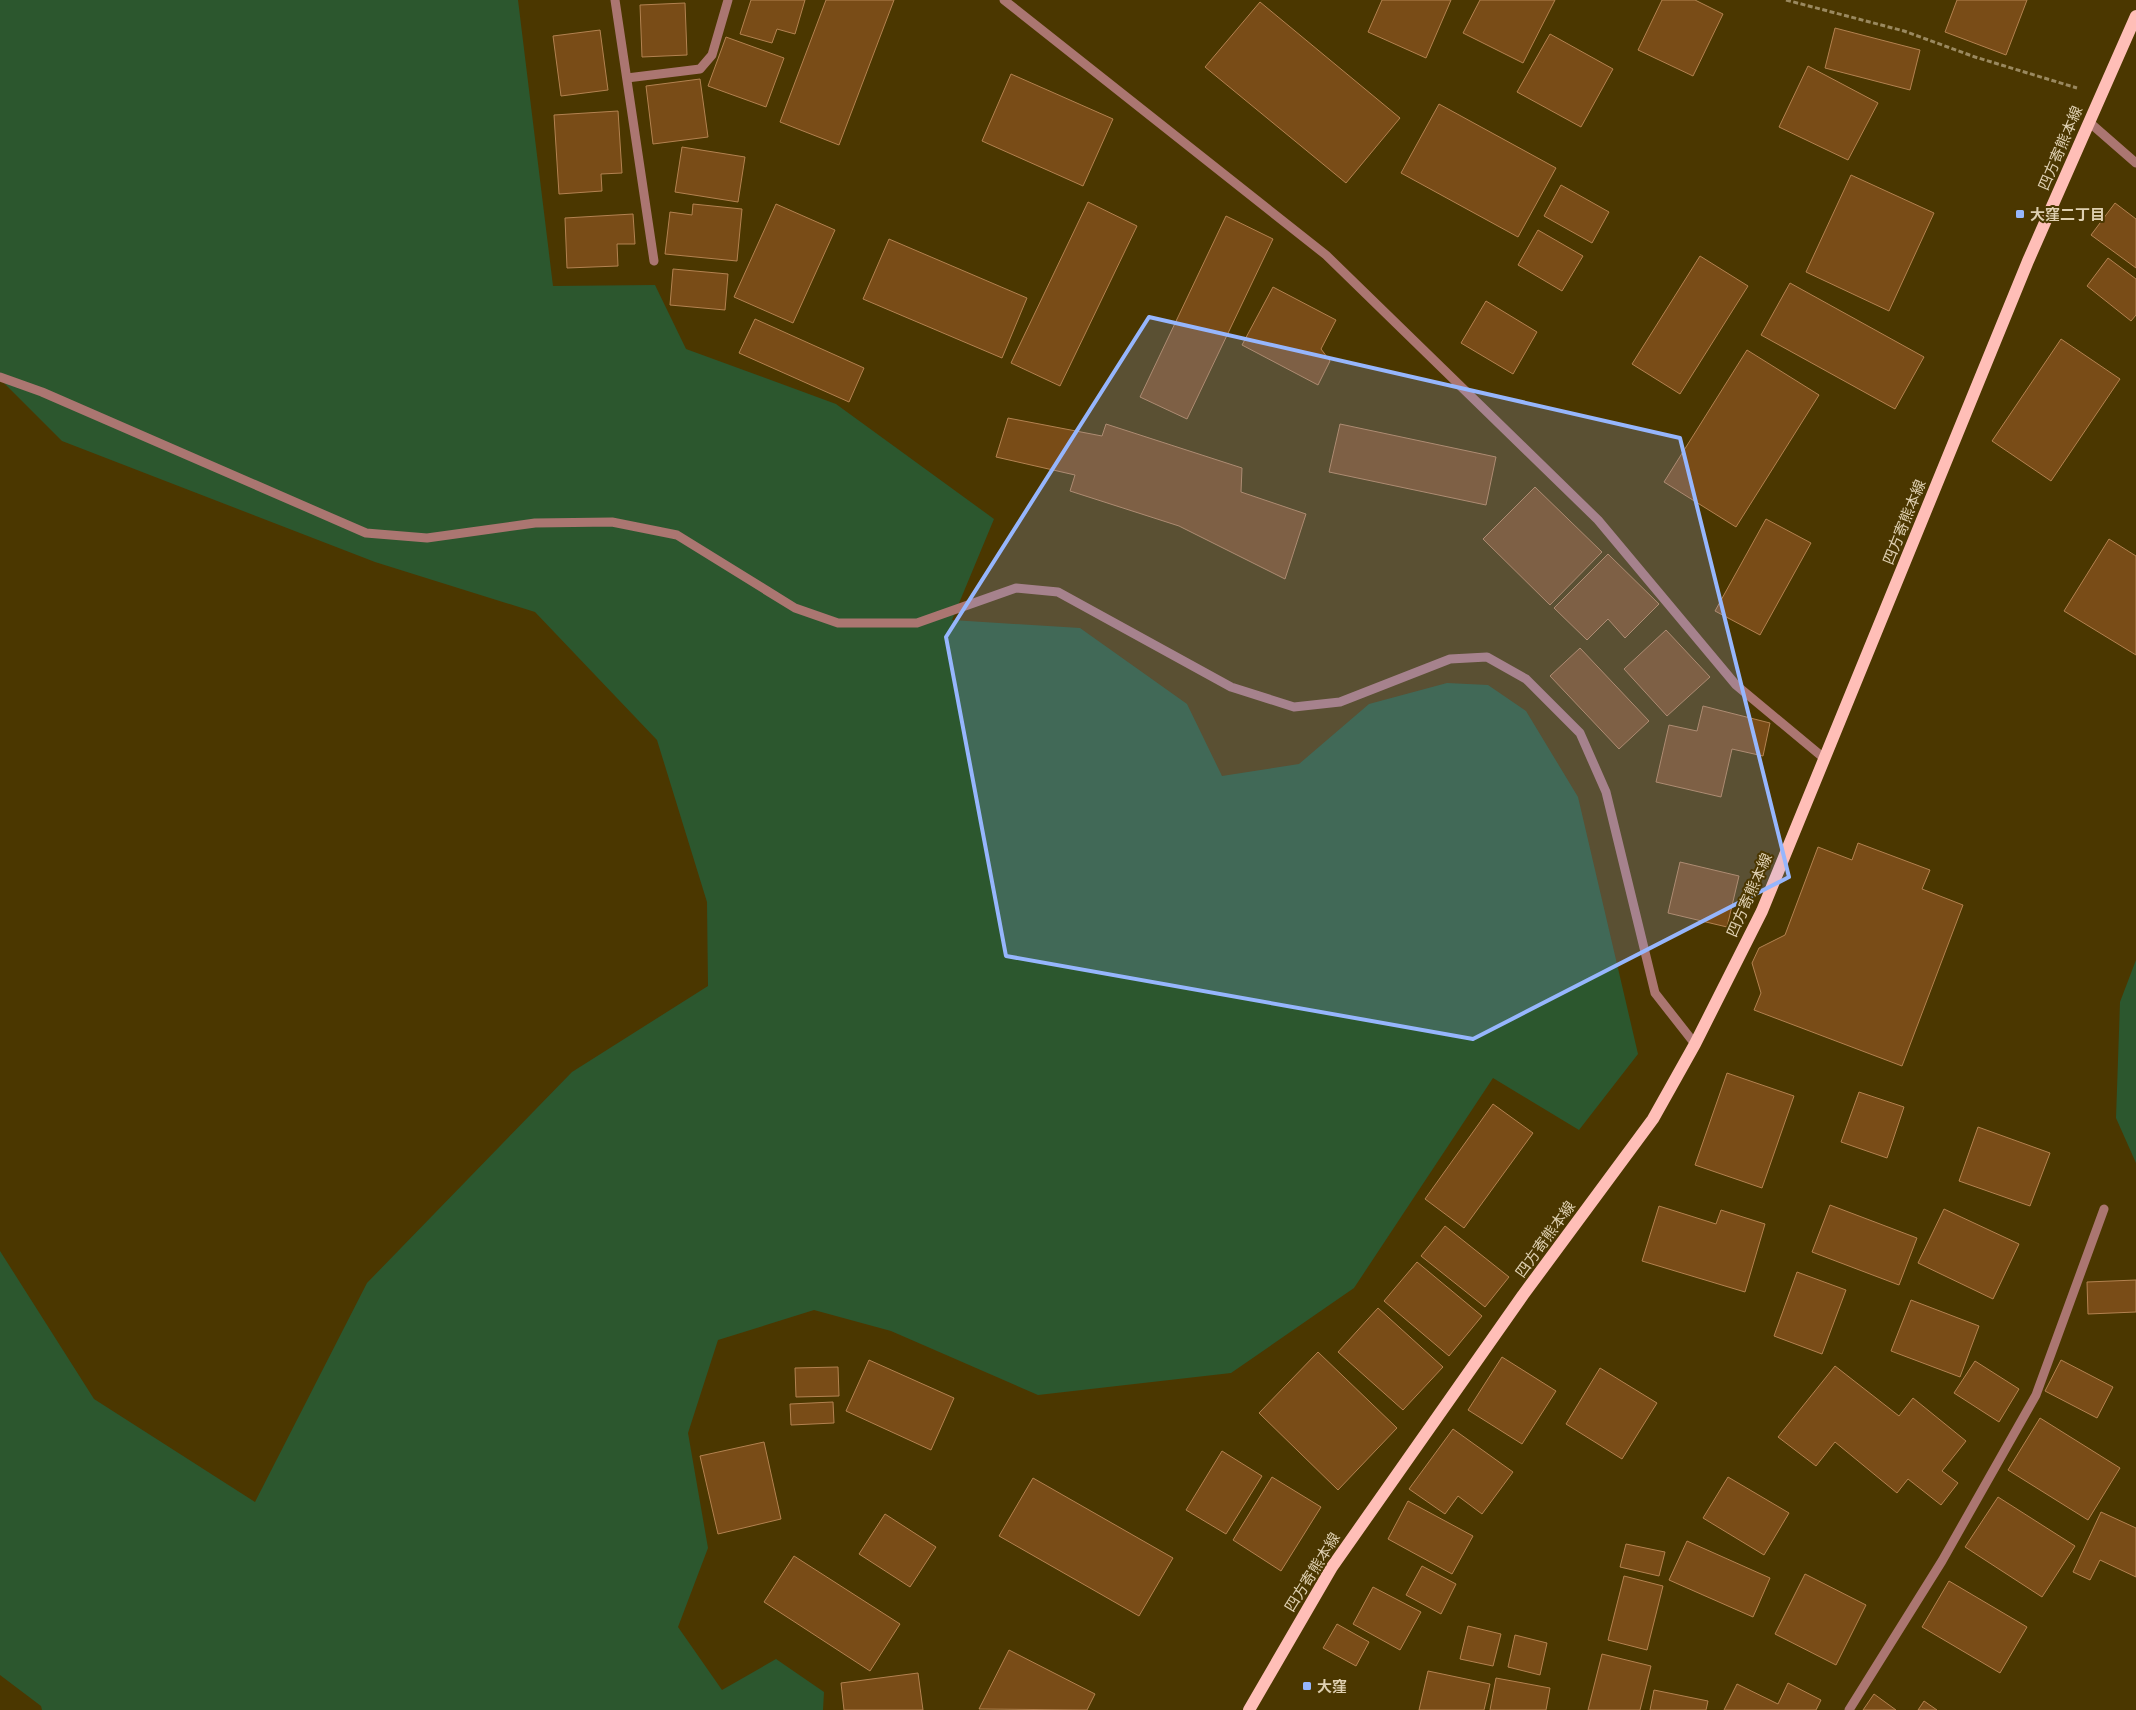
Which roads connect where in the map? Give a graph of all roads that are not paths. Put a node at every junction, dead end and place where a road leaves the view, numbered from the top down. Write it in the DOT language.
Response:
graph roads {
  1 [pos="615,0"];
  2 [pos="728,0"];
  3 [pos="1004,0"];
  4 [pos="2136,16"];
  5 [pos="627,78"];
  6 [pos="2089,122"];
  7 [pos="2136,164"];
  8 [pos="654,261"];
  9 [pos="0,377"];
  10 [pos="1825,759"];
  11 [pos="1695,1044"];
  12 [pos="2104,1209"];
  13 [pos="1249,1710"];
  14 [pos="1849,1710"];
  1 -- 5 [label="street"];
  2 -- 5 [label="street"];
  3 -- 10 [label="street"];
  4 -- 6 [label="main road, 四方寄熊本線"];
  5 -- 8 [label="street"];
  6 -- 7 [label="street"];
  6 -- 10 [label="main road, 四方寄熊本線"];
  9 -- 11 [label="street"];
  10 -- 11 [label="main road, 四方寄熊本線"];
  11 -- 13 [label="main road, 四方寄熊本線"];
  12 -- 14 [label="street"];
}
